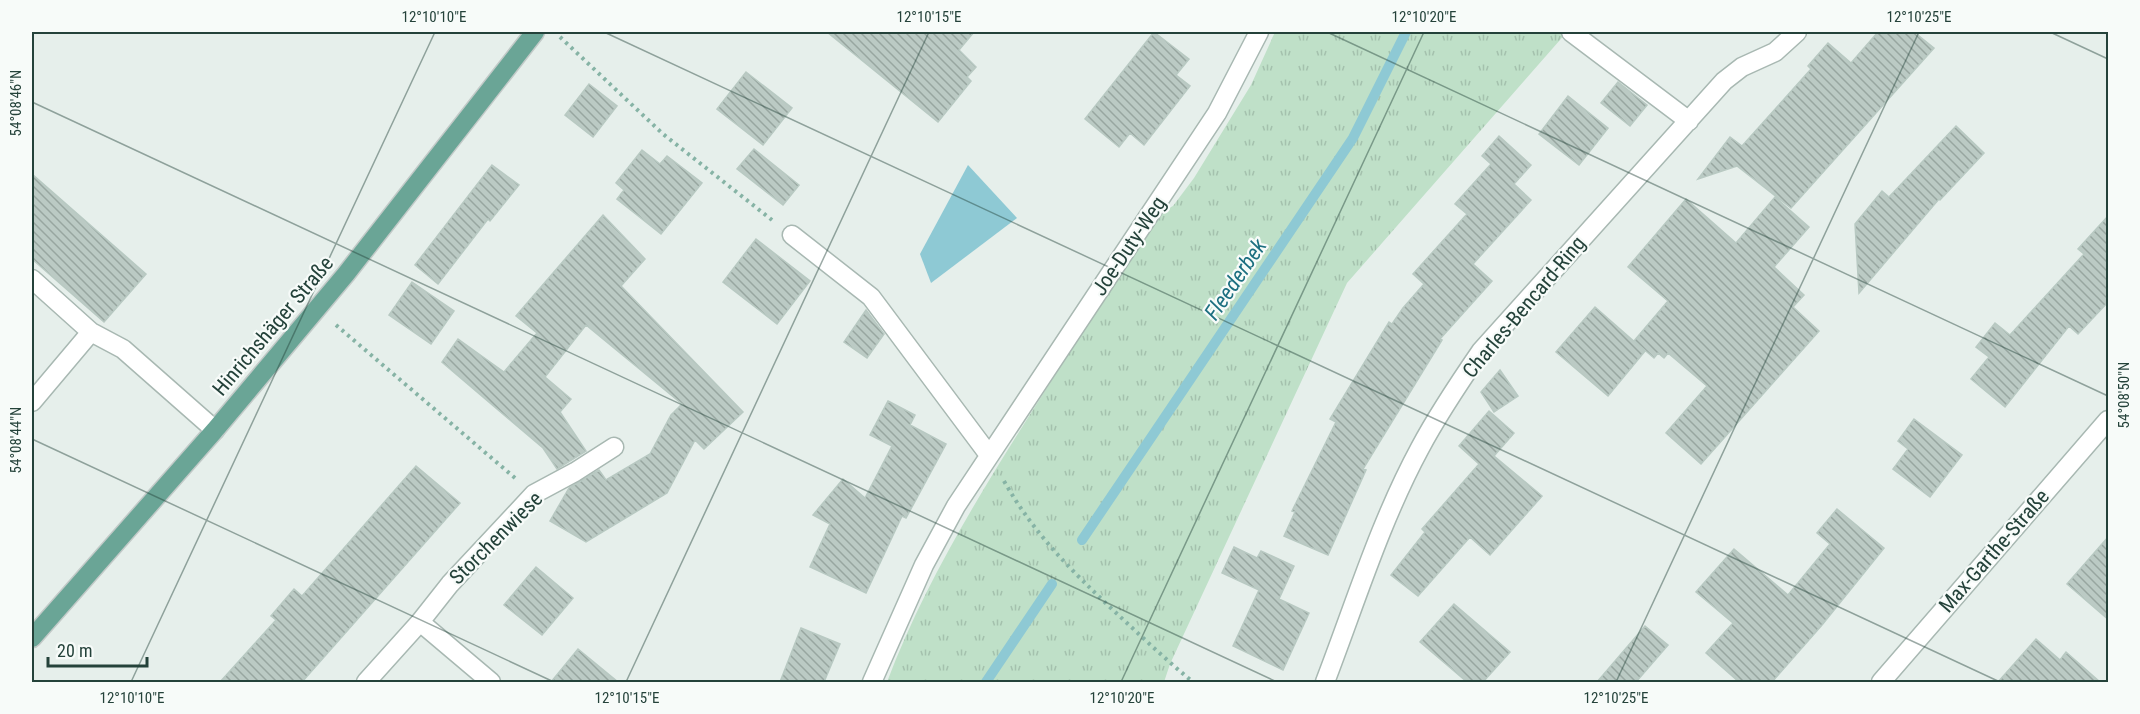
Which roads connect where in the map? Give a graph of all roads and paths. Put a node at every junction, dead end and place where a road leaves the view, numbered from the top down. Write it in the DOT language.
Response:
graph roads {
  1 [pos="535,32"];
  2 [pos="554,32"];
  3 [pos="1259,32"];
  4 [pos="1571,32"];
  5 [pos="1797,32"];
  6 [pos="1689,122"];
  7 [pos="792,235"];
  8 [pos="32,279"];
  9 [pos="317,309"];
  10 [pos="91,332"];
  11 [pos="32,402"];
  12 [pos="2109,420"];
  13 [pos="215,430"];
  14 [pos="614,447"];
  15 [pos="989,455"];
  16 [pos="534,494"];
  17 [pos="420,622"];
  18 [pos="32,638"];
  19 [pos="366,682"];
  20 [pos="491,682"];
  21 [pos="872,682"];
  22 [pos="1193,682"];
  23 [pos="1325,682"];
  24 [pos="1881,682"];
  1 -- 9 [label="main road, Hinrichshäger Straße"];
  2 -- 7 [label="path"];
  3 -- 15 [label="street, Joe-Duty-Weg"];
  4 -- 6 [label="street"];
  5 -- 6 [label="street, Charles-Bencard-Ring"];
  6 -- 23 [label="street, Charles-Bencard-Ring"];
  7 -- 15 [label="street"];
  8 -- 10 [label="street"];
  9 -- 13 [label="main road, Hinrichshäger Straße"];
  9 -- 16 [label="path"];
  10 -- 11 [label="street"];
  10 -- 13 [label="street"];
  12 -- 24 [label="street, Max-Garthe-Straße"];
  13 -- 18 [label="main road, Hinrichshäger Straße"];
  14 -- 16 [label="street, Storchenwiese"];
  15 -- 21 [label="street, Joe-Duty-Weg"];
  15 -- 22 [label="path"];
  16 -- 17 [label="street, Storchenwiese"];
  17 -- 19 [label="street, Storchenwiese"];
  17 -- 20 [label="street"];
}
